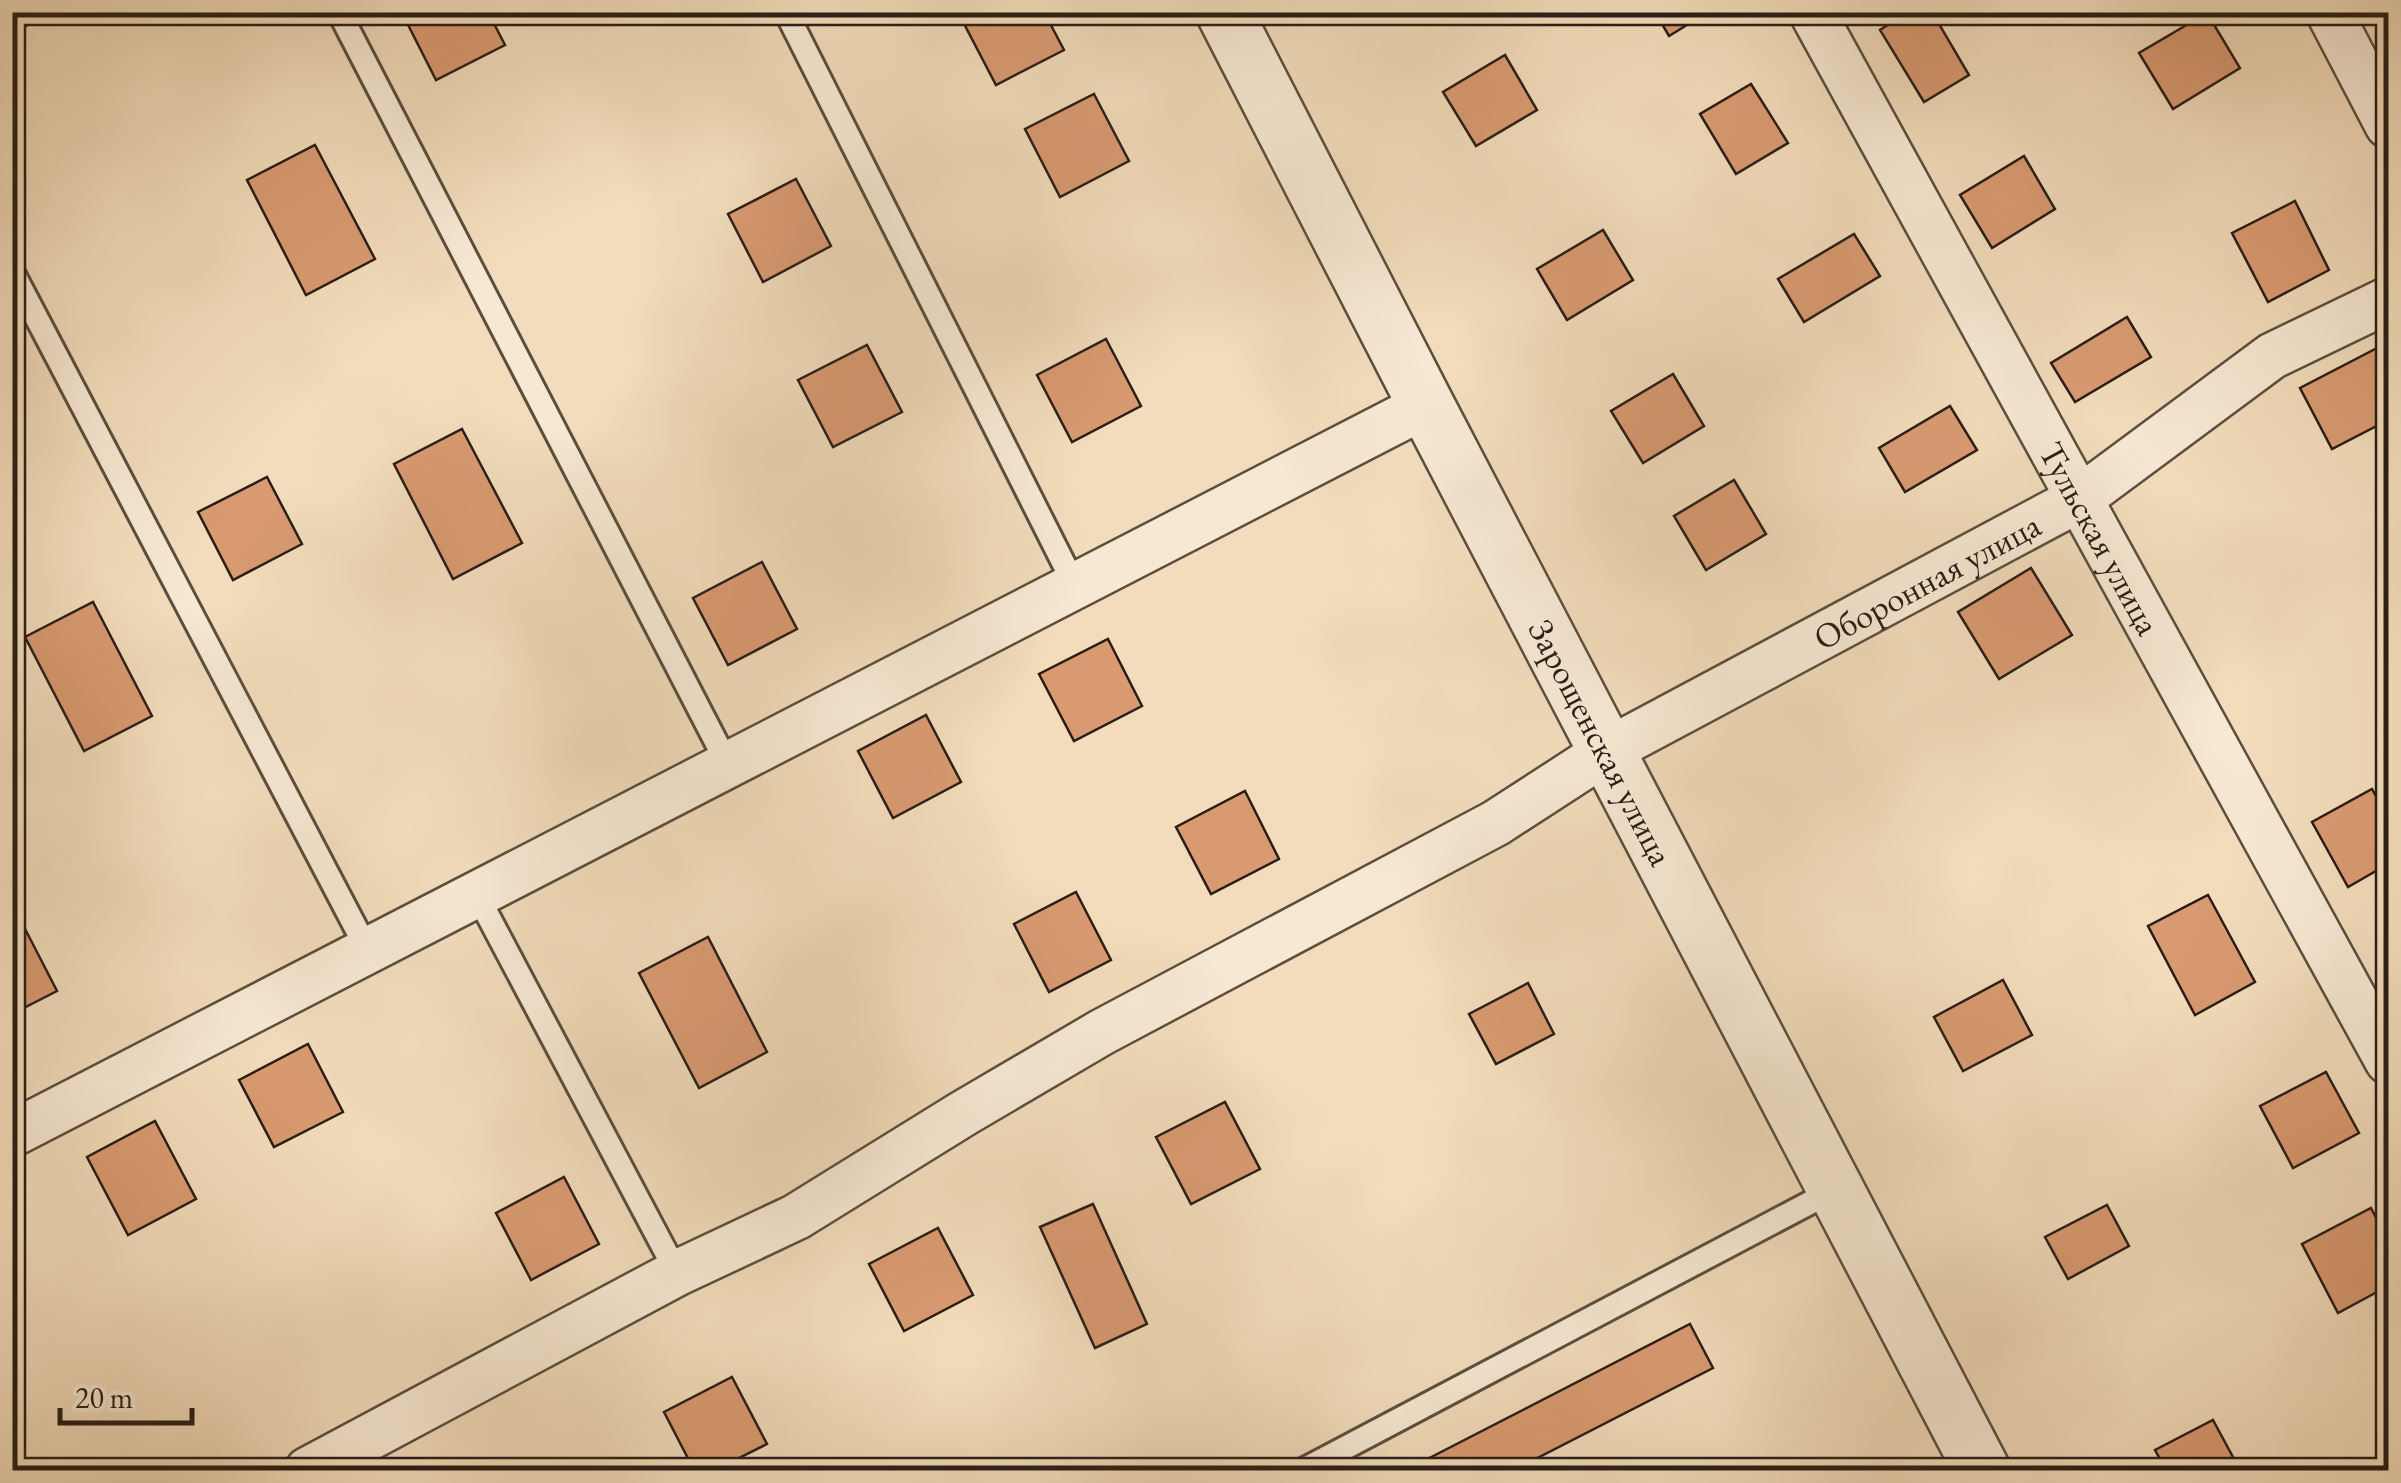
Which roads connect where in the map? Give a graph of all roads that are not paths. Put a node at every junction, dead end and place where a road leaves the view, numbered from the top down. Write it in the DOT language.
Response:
graph roads {
  1 [pos="339,12"];
  2 [pos="786,12"];
  3 [pos="1224,12"];
  4 [pos="1812,12"];
  5 [pos="2329,12"];
  6 [pos="2388,125"];
  7 [pos="12,270"];
  8 [pos="2388,300"];
  9 [pos="1426,405"];
  10 [pos="2079,499"];
  11 [pos="1076,586"];
  12 [pos="1607,751"];
  13 [pos="728,765"];
  14 [pos="478,894"];
  15 [pos="368,951"];
  16 [pos="2388,1061"];
  17 [pos="12,1134"];
  18 [pos="1836,1190"];
  19 [pos="677,1273"];
  20 [pos="308,1470"];
  21 [pos="1303,1470"];
  22 [pos="1982,1470"];
  1 -- 13 [label="lane"];
  2 -- 11 [label="lane"];
  3 -- 9 [label="street, Зарощенская улица"];
  4 -- 10 [label="street, Тульская улица"];
  5 -- 6 [label="street"];
  7 -- 15 [label="lane"];
  8 -- 10 [label="street, Оборонная улица"];
  9 -- 11 [label="street"];
  9 -- 12 [label="street, Зарощенская улица"];
  10 -- 12 [label="street, Оборонная улица"];
  10 -- 16 [label="street, Тульская улица"];
  11 -- 13 [label="street"];
  12 -- 18 [label="street, Зарощенская улица"];
  12 -- 19 [label="street, Оборонная улица"];
  13 -- 14 [label="street"];
  14 -- 15 [label="street"];
  14 -- 19 [label="lane"];
  15 -- 17 [label="street"];
  18 -- 21 [label="lane"];
  18 -- 22 [label="street, Зарощенская улица"];
  19 -- 20 [label="street, Оборонная улица"];
}
